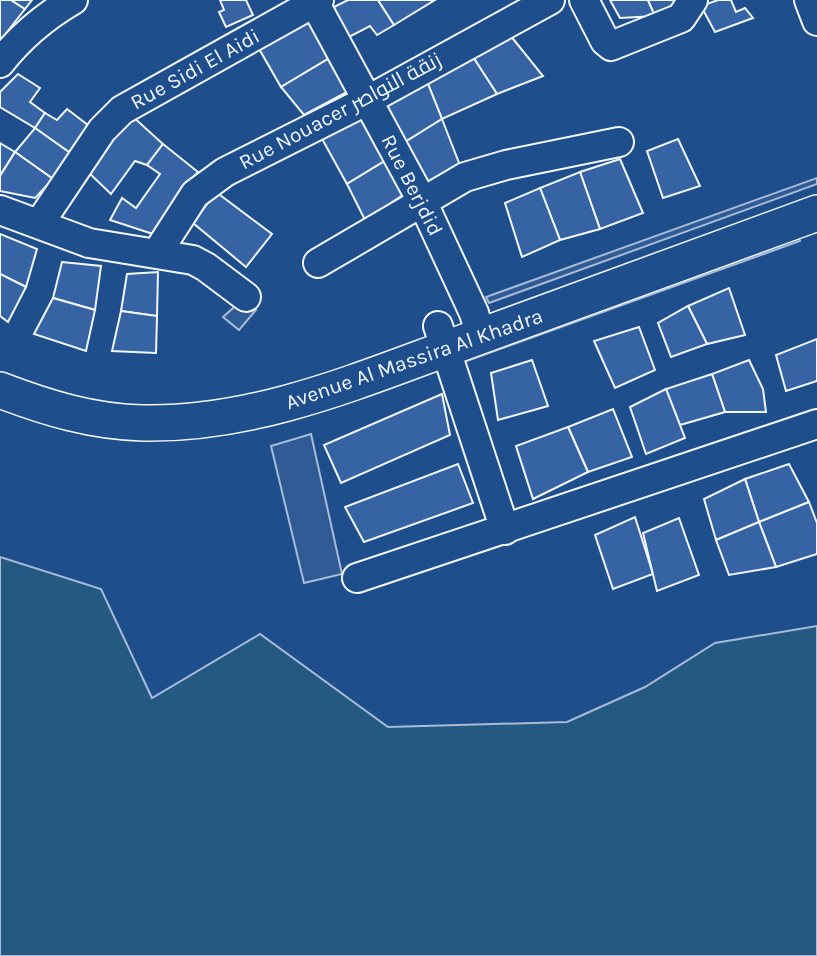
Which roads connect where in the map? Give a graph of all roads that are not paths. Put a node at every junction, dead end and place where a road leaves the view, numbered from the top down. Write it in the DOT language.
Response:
graph roads {
  1 [pos="73,0"];
  2 [pos="550,0"];
  3 [pos="584,0"];
  4 [pos="693,0"];
  5 [pos="809,0"];
  6 [pos="315,1"];
  7 [pos="817,21"];
  8 [pos="0,63"];
  9 [pos="368,100"];
  10 [pos="619,142"];
  11 [pos="817,191"];
  12 [pos="422,201"];
  13 [pos="0,210"];
  14 [pos="817,212"];
  15 [pos="39,224"];
  16 [pos="157,253"];
  17 [pos="318,263"];
  18 [pos="246,297"];
  19 [pos="477,325"];
  20 [pos="442,338"];
  21 [pos="0,368"];
  22 [pos="0,390"];
  23 [pos="817,424"];
  24 [pos="505,530"];
  25 [pos="357,578"];
  1 -- 8 [label="street"];
  2 -- 9 [label="street, Rue Nouacer زنقة النواصر"];
  3 -- 4 [label="street"];
  5 -- 7 [label="street"];
  6 -- 9 [label="street, Rue Berjdid"];
  6 -- 15 [label="street, Rue Sidi El Aidi"];
  9 -- 12 [label="street, Rue Berjdid"];
  9 -- 16 [label="street, Rue Nouacer زنقة النواصر"];
  10 -- 12 [label="street"];
  11 -- 19 [label="main road, Avenue Al Massira Al Khadra"];
  12 -- 17 [label="street"];
  12 -- 19 [label="street, Rue Berjdid"];
  13 -- 15 [label="street"];
  14 -- 19 [label="main road, Avenue Al Massira Al Khadra"];
  15 -- 16 [label="street"];
  16 -- 18 [label="street"];
  19 -- 20 [label="main road, Avenue Al Massira Al Khadra"];
  20 -- 21 [label="main road, Avenue Al Massira Al Khadra"];
  20 -- 22 [label="main road, Avenue Al Massira Al Khadra"];
  20 -- 24 [label="street"];
  23 -- 24 [label="street"];
  24 -- 25 [label="street"];
}
